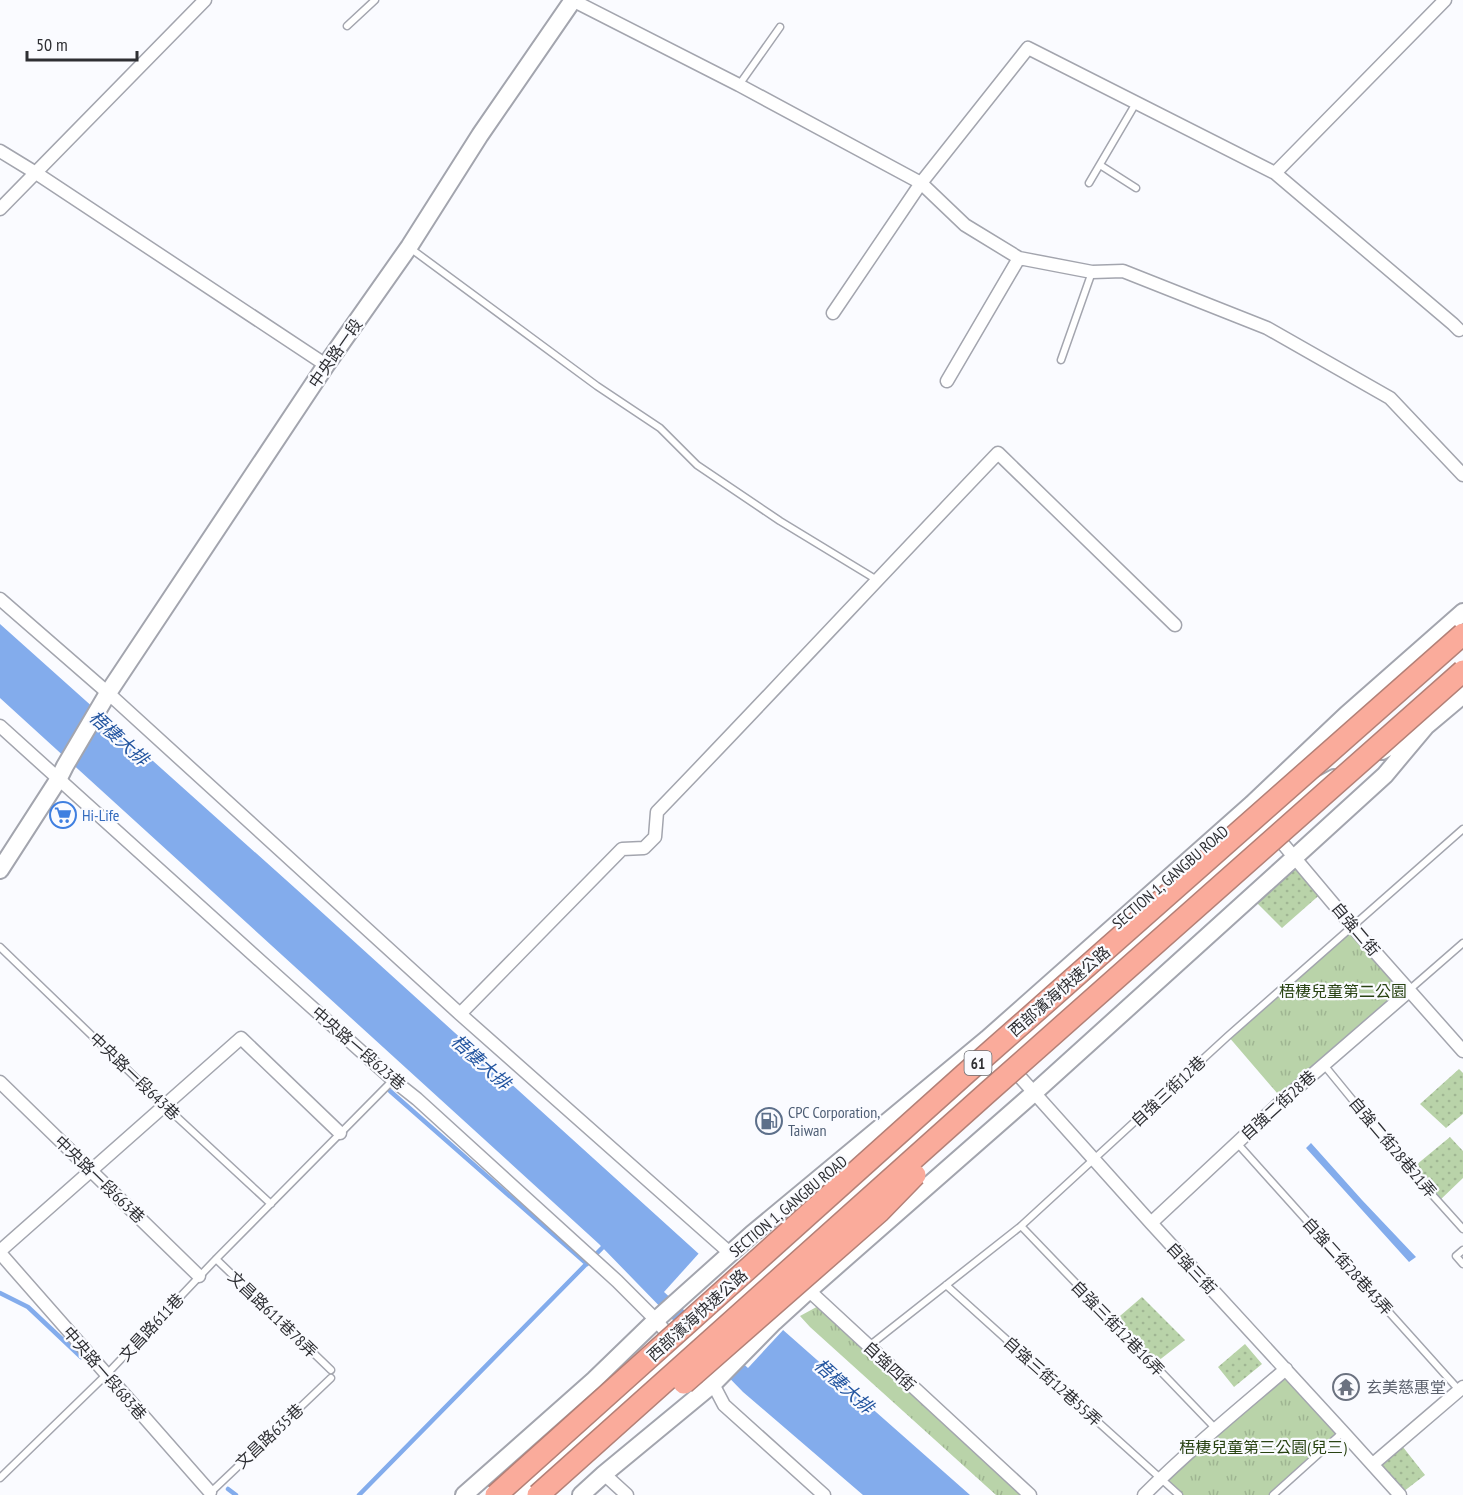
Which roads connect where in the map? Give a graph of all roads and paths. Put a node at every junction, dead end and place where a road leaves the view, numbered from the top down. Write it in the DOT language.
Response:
graph roads {
  1 [pos="205,0"];
  2 [pos="375,0"];
  3 [pos="572,0"];
  4 [pos="1445,0"];
  5 [pos="347,26"];
  6 [pos="780,27"];
  7 [pos="739,85"];
  8 [pos="1136,102"];
  9 [pos="0,151"];
  10 [pos="1100,165"];
  11 [pos="36,173"];
  12 [pos="1275,173"];
  13 [pos="921,183"];
  14 [pos="1089,183"];
  15 [pos="1136,188"];
  16 [pos="0,209"];
  17 [pos="410,247"];
  18 [pos="1019,258"];
  19 [pos="1092,272"];
  20 [pos="833,313"];
  21 [pos="1459,330"];
  22 [pos="1061,360"];
  23 [pos="326,365"];
  24 [pos="947,381"];
  25 [pos="1463,475"];
  26 [pos="877,580"];
  27 [pos="0,599"];
  28 [pos="1463,612"];
  29 [pos="1175,625"];
  30 [pos="1463,634"];
  31 [pos="1463,671"];
  32 [pos="1385,681"];
  33 [pos="108,693"];
  34 [pos="1463,695"];
  35 [pos="0,726"];
  36 [pos="1426,726"];
  37 [pos="62,773"];
  38 [pos="1306,793"];
  39 [pos="1252,804"];
  40 [pos="1268,826"];
  41 [pos="1463,828"];
  42 [pos="1295,858"];
  43 [pos="0,870"];
  44 [pos="1352,926"];
  45 [pos="1463,943"];
  46 [pos="0,947"];
  47 [pos="1409,991"];
  48 [pos="460,1014"];
  49 [pos="987,1039"];
  50 [pos="1463,1051"];
  51 [pos="1004,1059"];
  52 [pos="1324,1064"];
  53 [pos="965,1074"];
  54 [pos="393,1080"];
  55 [pos="0,1082"];
  56 [pos="988,1092"];
  57 [pos="1035,1092"];
  58 [pos="165,1106"];
  59 [pos="340,1133"];
  60 [pos="1237,1143"];
  61 [pos="1094,1159"];
  62 [pos="91,1170"];
  63 [pos="271,1204"];
  64 [pos="1150,1223"];
  65 [pos="1021,1226"];
  66 [pos="1462,1227"];
  67 [pos="752,1234"];
  68 [pos="1463,1250"];
  69 [pos="0,1252"];
  70 [pos="731,1254"];
  71 [pos="216,1259"];
  72 [pos="777,1260"];
  73 [pos="1463,1264"];
  74 [pos="199,1276"];
  75 [pos="945,1285"];
  76 [pos="808,1291"];
  77 [pos="656,1320"];
  78 [pos="868,1347"];
  79 [pos="680,1349"];
  80 [pos="331,1370"];
  81 [pos="1286,1370"];
  82 [pos="106,1375"];
  83 [pos="332,1378"];
  84 [pos="713,1384"];
  85 [pos="1461,1388"];
  86 [pos="1216,1429"];
  87 [pos="1344,1432"];
  88 [pos="1373,1464"];
  89 [pos="604,1474"];
  90 [pos="0,1478"];
  91 [pos="1161,1478"];
  92 [pos="208,1494"];
  93 [pos="464,1495"];
  94 [pos="479,1495"];
  95 [pos="496,1495"];
  96 [pos="516,1495"];
  97 [pos="538,1495"];
  98 [pos="558,1495"];
  99 [pos="581,1495"];
  100 [pos="627,1495"];
  101 [pos="824,1495"];
  102 [pos="1030,1495"];
  103 [pos="1144,1495"];
  104 [pos="1179,1495"];
  105 [pos="1273,1495"];
  106 [pos="1400,1495"];
  1 -- 11 [label="street"];
  2 -- 5 [label="lane"];
  3 -- 7 [label="street"];
  3 -- 17 [label="street, 中央路一段"];
  4 -- 12 [label="street"];
  6 -- 7 [label="lane"];
  7 -- 13 [label="street"];
  8 -- 10 [label="lane"];
  8 -- 12 [label="street"];
  8 -- 13 [label="street"];
  9 -- 11 [label="street"];
  10 -- 14 [label="lane"];
  10 -- 15 [label="lane"];
  11 -- 16 [label="street"];
  11 -- 23 [label="street"];
  12 -- 21 [label="street"];
  13 -- 18 [label="street"];
  13 -- 20 [label="street"];
  17 -- 23 [label="street, 中央路一段"];
  17 -- 26 [label="lane"];
  18 -- 19 [label="street"];
  18 -- 24 [label="street"];
  19 -- 22 [label="lane"];
  19 -- 25 [label="street"];
  23 -- 33 [label="street, 中央路一段"];
  26 -- 29 [label="street"];
  26 -- 48 [label="street"];
  27 -- 33 [label="street"];
  28 -- 32 [label="street, SECTION 1, GANGBU ROAD"];
  30 -- 53 [label="highway, 西部濱海快速公路 / 61, bridge"];
  31 -- 56 [label="highway, 西部濱海快速公路 / 61, bridge"];
  32 -- 38 [label="street, SECTION 1, GANGBU ROAD"];
  32 -- 39 [label="street, SECTION 1, GANGBU ROAD"];
  33 -- 37 [label="street, 中央路一段"];
  33 -- 48 [label="street"];
  34 -- 36 [label="street, SECTION 1, GANGBU ROAD"];
  35 -- 37 [label="street, 中央路一段623巷"];
  36 -- 38 [label="street, SECTION 1, GANGBU ROAD"];
  36 -- 42 [label="street, SECTION 1, GANGBU ROAD"];
  37 -- 43 [label="street"];
  37 -- 54 [label="street, 中央路一段623巷"];
  38 -- 40 [label="street, SECTION 1, GANGBU ROAD"];
  39 -- 40 [label="street, 自強二街"];
  39 -- 49 [label="street, SECTION 1, GANGBU ROAD"];
  40 -- 42 [label="street, 自強二街"];
  40 -- 51 [label="street, SECTION 1, GANGBU ROAD"];
  41 -- 44 [label="lane, 自強三街12巷"];
  42 -- 44 [label="street, 自強二街"];
  42 -- 57 [label="street, SECTION 1, GANGBU ROAD"];
  44 -- 47 [label="street, 自強二街"];
  44 -- 61 [label="lane, 自強三街12巷"];
  45 -- 47 [label="lane"];
  46 -- 58 [label="lane, 中央路一段643巷"];
  47 -- 50 [label="street, 自強二街"];
  47 -- 52 [label="street, 自強二街28巷"];
  48 -- 70 [label="street"];
  49 -- 51 [label="street, 自強三街"];
  49 -- 67 [label="street, SECTION 1, GANGBU ROAD"];
  51 -- 57 [label="street, 自強三街"];
  51 -- 72 [label="street, SECTION 1, GANGBU ROAD"];
  52 -- 60 [label="street, 自強二街28巷"];
  52 -- 66 [label="lane, 自強二街28巷21弄"];
  53 -- 94 [label="highway, bridge"];
  53 -- 95 [label="highway, 西部濱海快速公路 / 61, bridge"];
  54 -- 59 [label="lane, 文昌路611巷"];
  54 -- 77 [label="street, 中央路一段623巷"];
  55 -- 62 [label="street, 中央路一段663巷"];
  56 -- 97 [label="highway, 西部濱海快速公路 / 61, bridge"];
  56 -- 98 [label="highway, bridge"];
  57 -- 61 [label="street, 自強三街"];
  57 -- 76 [label="street, SECTION 1, GANGBU ROAD"];
  58 -- 59 [label="street"];
  58 -- 62 [label="street"];
  58 -- 63 [label="lane, 中央路一段643巷"];
  59 -- 63 [label="lane, 文昌路611巷"];
  60 -- 64 [label="street, 自強二街28巷"];
  60 -- 85 [label="lane, 自強二街28巷43弄"];
  61 -- 64 [label="street, 自強三街"];
  61 -- 65 [label="lane, 自強三街12巷"];
  62 -- 69 [label="street"];
  62 -- 74 [label="street, 中央路一段663巷"];
  63 -- 71 [label="lane, 文昌路611巷"];
  64 -- 81 [label="street, 自強三街"];
  65 -- 75 [label="lane, 自強三街12巷"];
  65 -- 86 [label="lane, 自強三街12巷16弄"];
  67 -- 70 [label="street, SECTION 1, GANGBU ROAD"];
  67 -- 72 [label="street, 自強四街"];
  68 -- 73 [label="lane"];
  69 -- 82 [label="street, 中央路一段683巷"];
  70 -- 77 [label="street, SECTION 1, GANGBU ROAD"];
  71 -- 74 [label="lane, 文昌路611巷"];
  71 -- 80 [label="lane, 文昌路611巷78弄"];
  72 -- 76 [label="street, 自強四街"];
  72 -- 79 [label="street, SECTION 1, GANGBU ROAD"];
  74 -- 82 [label="lane, 文昌路611巷"];
  75 -- 78 [label="lane, 自強三街12巷"];
  75 -- 91 [label="lane, 自強三街12巷55弄"];
  76 -- 78 [label="street, 自強四街"];
  76 -- 84 [label="street, SECTION 1, GANGBU ROAD"];
  77 -- 79 [label="street, 中央路一段623巷"];
  77 -- 93 [label="street, SECTION 1, GANGBU ROAD"];
  78 -- 102 [label="street, 自強四街"];
  79 -- 84 [label="street, 中央路一段623巷"];
  79 -- 96 [label="street, SECTION 1, GANGBU ROAD"];
  81 -- 86 [label="street"];
  81 -- 87 [label="street, 自強三街"];
  82 -- 90 [label="lane, 文昌路611巷"];
  82 -- 92 [label="street, 中央路一段683巷"];
  83 -- 92 [label="lane, 文昌路635巷"];
  84 -- 89 [label="street, SECTION 1, GANGBU ROAD"];
  84 -- 101 [label="street, 中央路一段623巷"];
  85 -- 88 [label="street"];
  86 -- 91 [label="street"];
  87 -- 88 [label="street, 自強三街"];
  87 -- 105 [label="lane"];
  88 -- 106 [label="street, 自強三街"];
  89 -- 99 [label="street, SECTION 1, GANGBU ROAD"];
  89 -- 100 [label="street"];
  91 -- 103 [label="street"];
  91 -- 104 [label="lane, 自強三街12巷55弄"];
}
